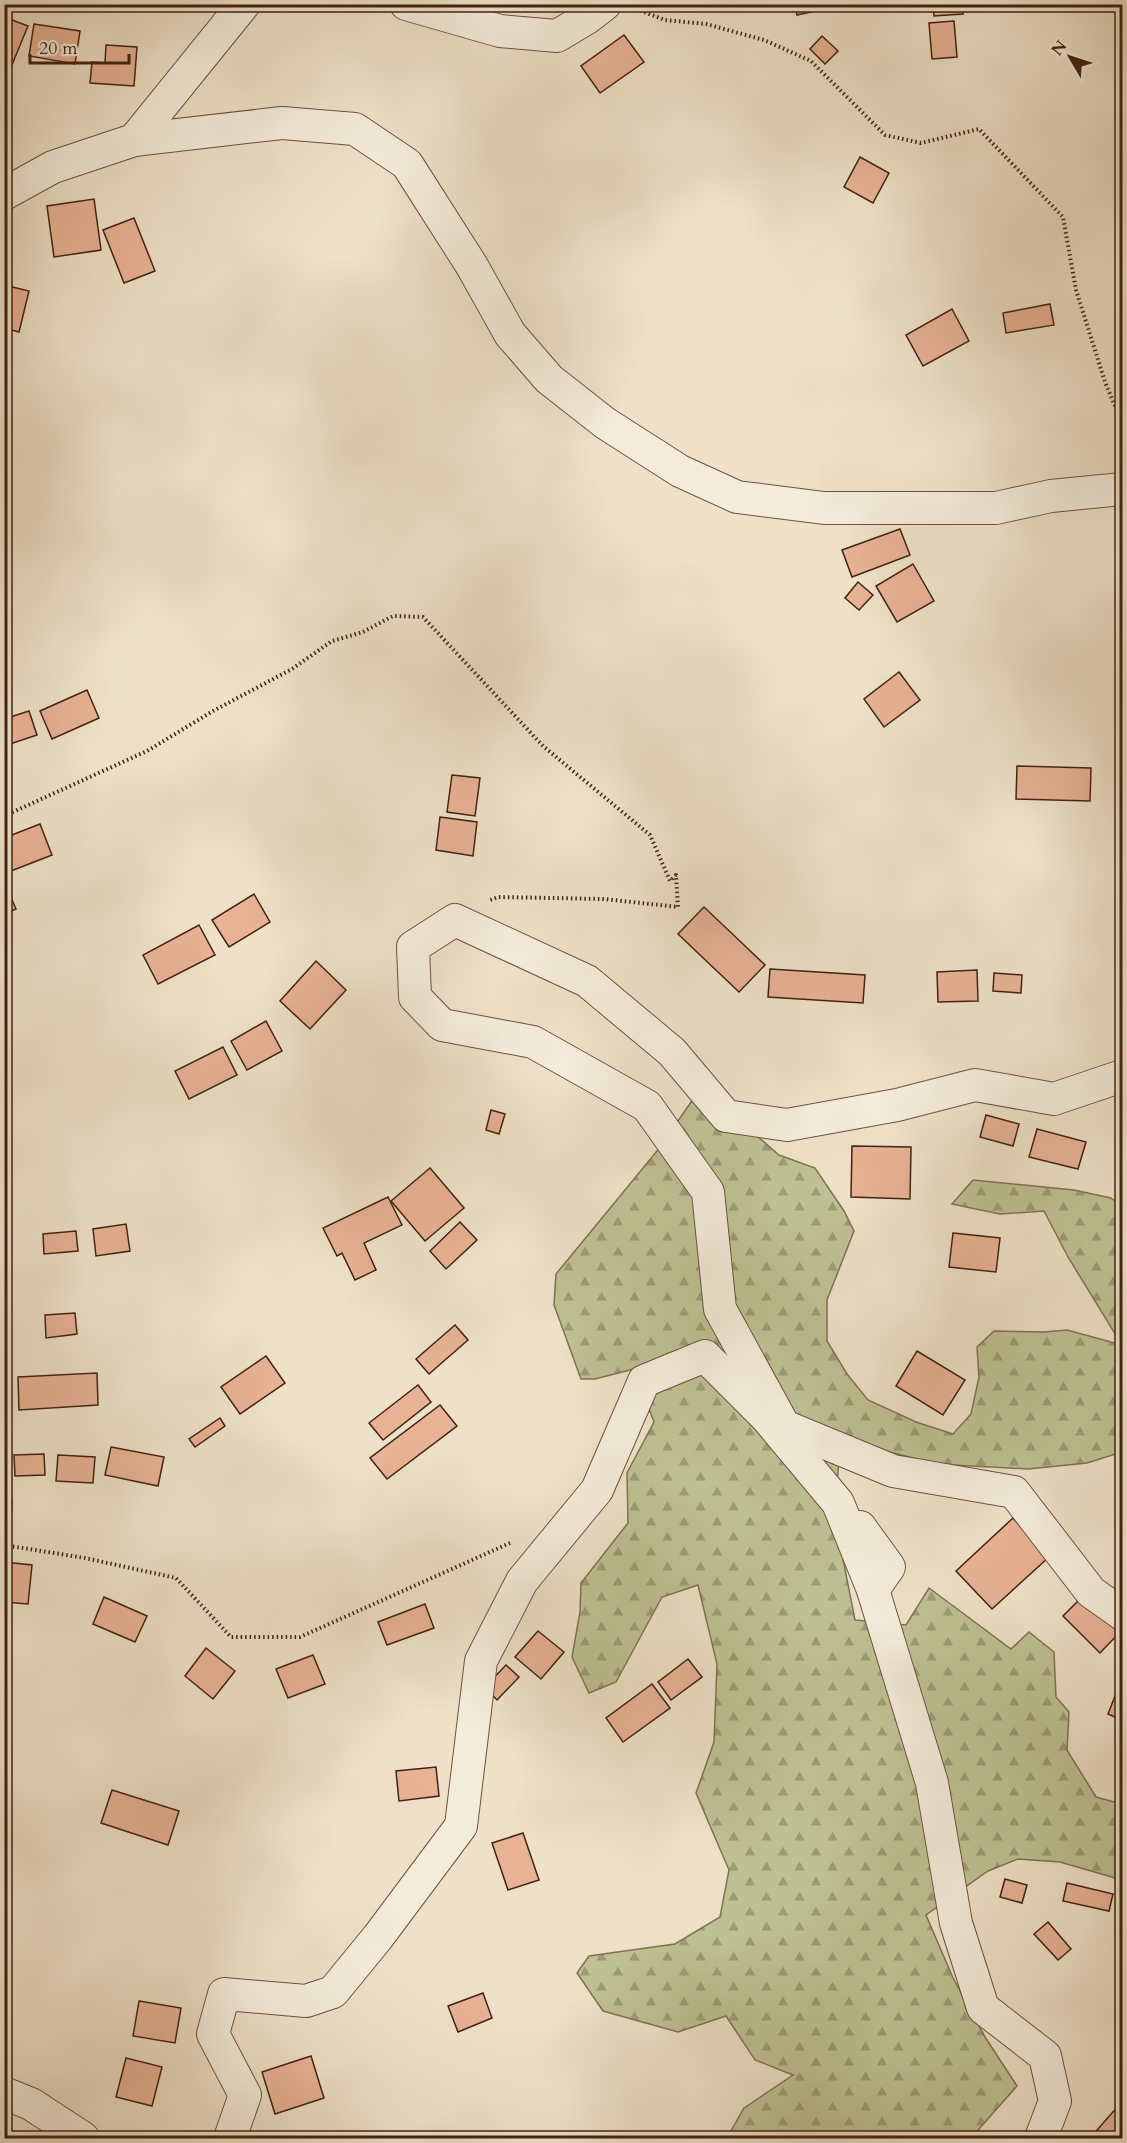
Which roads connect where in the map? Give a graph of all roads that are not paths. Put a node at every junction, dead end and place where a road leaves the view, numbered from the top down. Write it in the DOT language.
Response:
graph roads {
  1 [pos="244,4"];
  2 [pos="406,4"];
  3 [pos="620,6"];
  4 [pos="134,140"];
  5 [pos="4,194"];
  6 [pos="1122,489"];
  7 [pos="1122,1076"];
  8 [pos="784,1426"];
  9 [pos="873,1590"];
  10 [pos="1122,1614"];
  11 [pos="4,2093"];
  12 [pos="84,2139"];
  13 [pos="230,2139"];
  14 [pos="1041,2139"];
  1 -- 4 [label="street"];
  2 -- 3 [label="street"];
  4 -- 5 [label="street"];
  4 -- 6 [label="street"];
  7 -- 8 [label="street"];
  8 -- 9 [label="street"];
  8 -- 10 [label="street"];
  9 -- 13 [label="street"];
  9 -- 14 [label="street"];
  11 -- 12 [label="street"];
}
